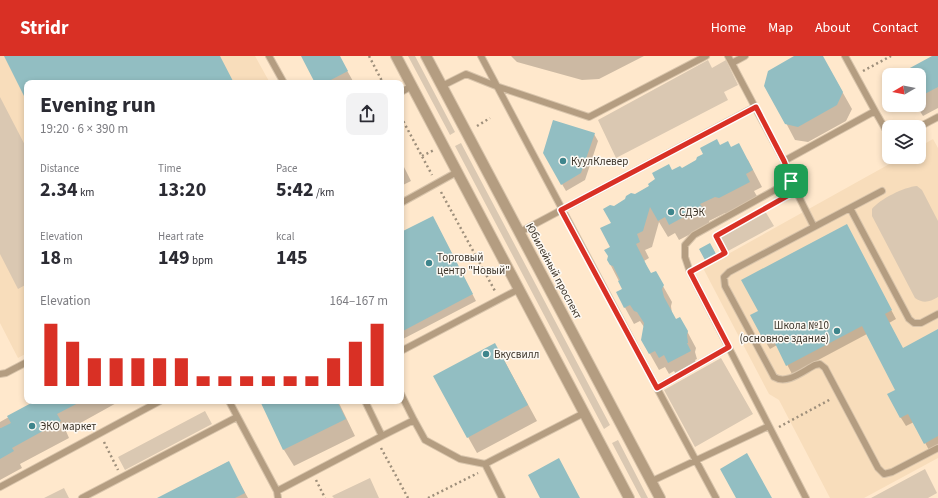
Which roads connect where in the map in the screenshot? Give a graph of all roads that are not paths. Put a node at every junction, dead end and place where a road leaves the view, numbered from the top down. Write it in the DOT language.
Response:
graph roads {
  1 [pos="269,56"];
  2 [pos="396,56"];
  3 [pos="426,56"];
  4 [pos="481,56"];
  5 [pos="706,56"];
  6 [pos="728,56"];
  7 [pos="745,56"];
  8 [pos="853,56"];
  9 [pos="846,58"];
  10 [pos="732,63"];
  11 [pos="282,80"];
  12 [pos="412,86"];
  13 [pos="442,86"];
  14 [pos="496,86"];
  15 [pos="404,90"];
  16 [pos="756,107"];
  17 [pos="875,111"];
  18 [pos="938,117"];
  19 [pos="882,123"];
  20 [pos="926,124"];
  21 [pos="784,161"];
  22 [pos="458,172"];
  23 [pos="791,181"];
  24 [pos="882,191"];
  25 [pos="404,201"];
  26 [pos="850,208"];
  27 [pos="561,210"];
  28 [pos="814,227"];
  29 [pos="520,232"];
  30 [pos="519,289"];
  31 [pos="938,314"];
  32 [pos="729,347"];
  33 [pos="404,349"];
  34 [pos="24,364"];
  35 [pos="0,374"];
  36 [pos="657,388"];
  37 [pos="404,400"];
  38 [pos="155,404"];
  39 [pos="230,404"];
  40 [pos="366,404"];
  41 [pos="584,413"];
  42 [pos="237,417"];
  43 [pos="414,420"];
  44 [pos="769,426"];
  45 [pos="379,437"];
  46 [pos="937,450"];
  47 [pos="696,461"];
  48 [pos="486,466"];
  49 [pos="652,481"];
  50 [pos="0,487"];
  51 [pos="277,491"];
  52 [pos="82,498"];
  53 [pos="278,498"];
  54 [pos="502,498"];
  55 [pos="629,498"];
  56 [pos="660,498"];
  57 [pos="716,498"];
  58 [pos="806,498"];
  1 -- 11 [label="lane"];
  2 -- 12 [label="street"];
  3 -- 13 [label="street, Юбилейный проспект"];
  4 -- 14 [label="lane"];
  5 -- 14 [label="lane"];
  6 -- 10 [label="lane"];
  7 -- 10 [label="lane"];
  8 -- 9 [label="lane"];
  9 -- 17 [label="lane"];
  10 -- 16 [label="lane"];
  12 -- 15 [label="lane"];
  12 -- 22 [label="street"];
  13 -- 14 [label="lane"];
  13 -- 29 [label="street, Юбилейный проспект"];
  14 -- 27 [label="lane"];
  16 -- 21 [label="lane"];
  16 -- 27 [label="lane"];
  17 -- 19 [label="lane"];
  17 -- 21 [label="lane"];
  18 -- 20 [label="lane"];
  21 -- 23 [label="lane"];
  22 -- 25 [label="lane"];
  22 -- 30 [label="street"];
  23 -- 28 [label="lane"];
  23 -- 32 [label="lane"];
  24 -- 26 [label="lane"];
  26 -- 28 [label="lane"];
  26 -- 31 [label="lane"];
  27 -- 29 [label="lane"];
  27 -- 36 [label="lane"];
  28 -- 46 [label="lane"];
  29 -- 49 [label="street, Юбилейный проспект"];
  30 -- 33 [label="lane"];
  30 -- 41 [label="street"];
  32 -- 36 [label="lane"];
  32 -- 44 [label="lane"];
  34 -- 35 [label="lane"];
  36 -- 47 [label="lane"];
  37 -- 43 [label="lane"];
  38 -- 50 [label="lane"];
  39 -- 42 [label="lane"];
  40 -- 45 [label="lane"];
  41 -- 48 [label="lane"];
  41 -- 55 [label="street"];
  42 -- 51 [label="lane"];
  42 -- 52 [label="lane"];
  43 -- 45 [label="lane"];
  43 -- 48 [label="lane"];
  44 -- 47 [label="lane"];
  44 -- 58 [label="lane"];
  45 -- 51 [label="lane"];
  47 -- 49 [label="lane"];
  47 -- 57 [label="lane"];
  48 -- 54 [label="lane"];
  49 -- 56 [label="street, Юбилейный проспект"];
  51 -- 53 [label="lane"];
}
